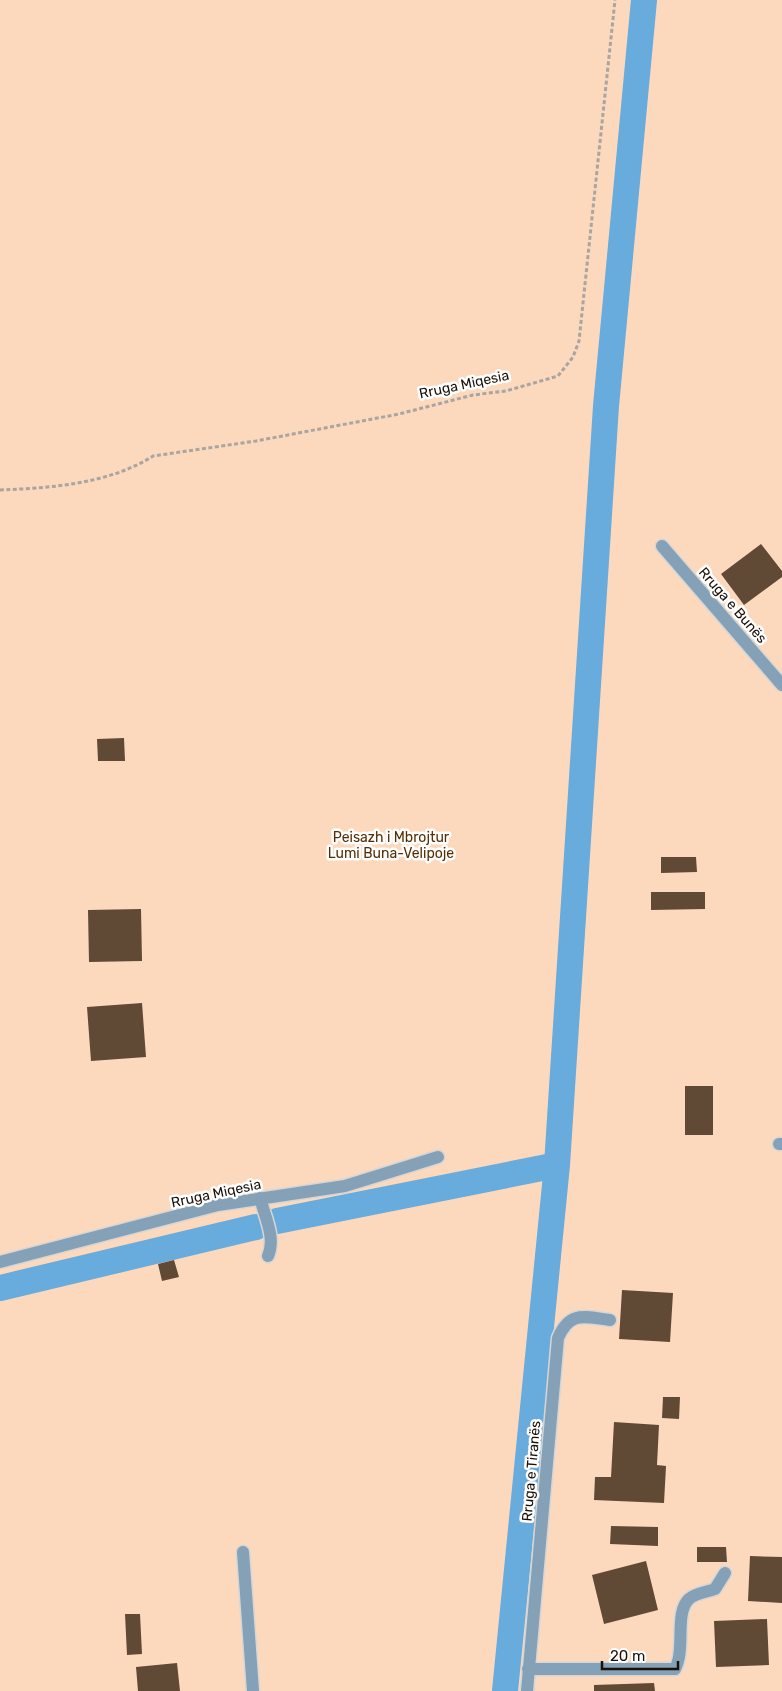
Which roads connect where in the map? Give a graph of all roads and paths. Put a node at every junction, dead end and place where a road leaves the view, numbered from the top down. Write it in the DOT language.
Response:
graph roads {
  1 [pos="615,0"];
  2 [pos="0,490"];
  3 [pos="662,546"];
  4 [pos="782,685"];
  5 [pos="438,1157"];
  6 [pos="260,1198"];
  7 [pos="268,1256"];
  8 [pos="0,1262"];
  9 [pos="610,1320"];
  10 [pos="243,1552"];
  11 [pos="725,1573"];
  12 [pos="528,1669"];
  13 [pos="253,1691"];
  14 [pos="527,1691"];
  1 -- 2 [label="path, Rruga Miqesia"];
  3 -- 4 [label="street, Rruga e Bunës"];
  5 -- 6 [label="street, Rruga Miqesia"];
  6 -- 7 [label="street"];
  6 -- 8 [label="street, Rruga Miqesia"];
  9 -- 12 [label="street, Rruga e Tiranës"];
  10 -- 13 [label="street"];
  11 -- 12 [label="street"];
  12 -- 14 [label="street, Rruga e Tiranës"];
}
